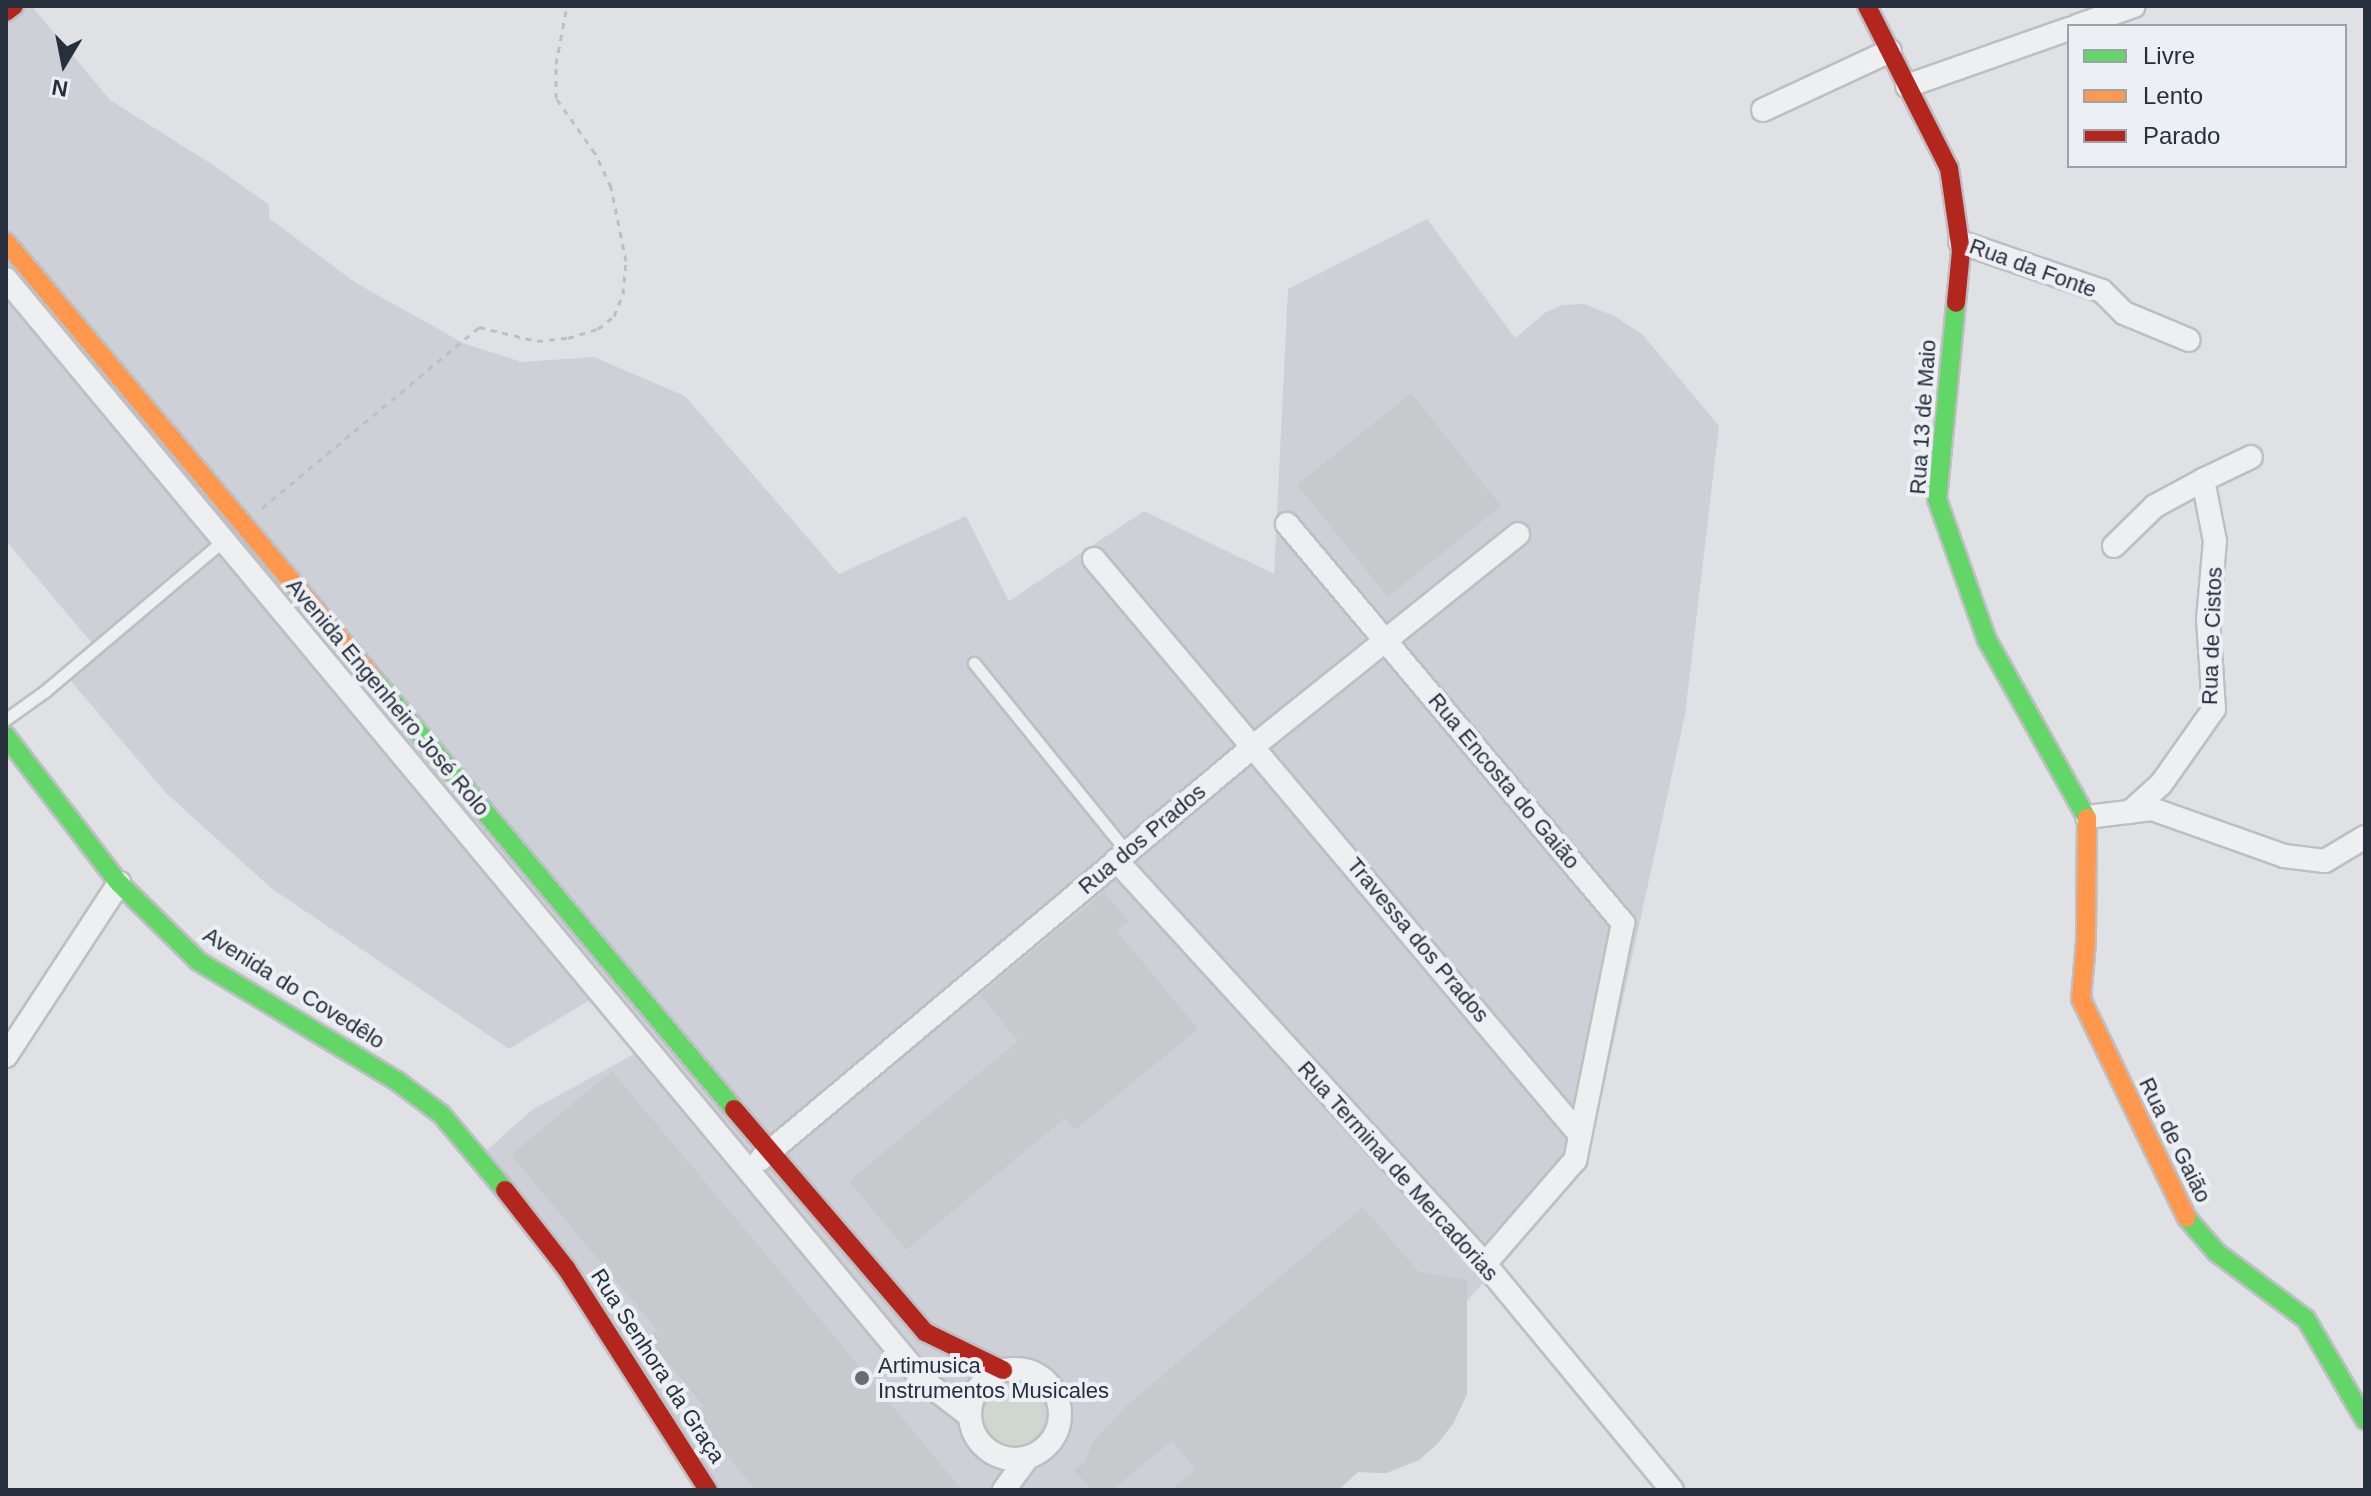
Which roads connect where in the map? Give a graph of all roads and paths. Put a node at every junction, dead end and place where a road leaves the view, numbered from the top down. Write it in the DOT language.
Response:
graph roads {
  1 [pos="14,6"];
  2 [pos="567,6"];
  3 [pos="1867,6"];
  4 [pos="2134,6"];
  5 [pos="6,12"];
  6 [pos="2083,24"];
  7 [pos="2067,30"];
  8 [pos="1890,51"];
  9 [pos="1907,86"];
  10 [pos="1763,110"];
  11 [pos="6,242"];
  12 [pos="1960,242"];
  13 [pos="6,279"];
  14 [pos="2189,340"];
  15 [pos="2251,457"];
  16 [pos="2203,480"];
  17 [pos="243,524"];
  18 [pos="1287,524"];
  19 [pos="1518,534"];
  20 [pos="223,541"];
  21 [pos="2114,546"];
  22 [pos="1094,559"];
  23 [pos="1385,639"];
  24 [pos="974,663"];
  25 [pos="6,719"];
  26 [pos="6,736"];
  27 [pos="1255,745"];
  28 [pos="2130,812"];
  29 [pos="2087,817"];
  30 [pos="2365,837"];
  31 [pos="1121,856"];
  32 [pos="119,883"];
  33 [pos="6,1056"];
  34 [pos="1580,1135"];
  35 [pos="770,1151"];
  36 [pos="750,1168"];
  37 [pos="1485,1264"];
  38 [pos="566,1268"];
  39 [pos="1003,1370"];
  40 [pos="970,1416"];
  41 [pos="2365,1420"];
  42 [pos="1027,1458"];
  43 [pos="708,1490"];
  44 [pos="1004,1490"];
  45 [pos="1672,1490"];
  1 -- 5 [label="street"];
  2 -- 17 [label="path"];
  3 -- 8 [label="street, Rua 13 de Maio"];
  4 -- 6 [label="street"];
  7 -- 9 [label="street"];
  8 -- 9 [label="street, Rua 13 de Maio"];
  8 -- 10 [label="street"];
  9 -- 12 [label="street, Rua 13 de Maio"];
  11 -- 17 [label="street, Avenida Engenheiro José Rolo"];
  12 -- 14 [label="street, Rua da Fonte"];
  12 -- 29 [label="street, Rua 13 de Maio"];
  13 -- 20 [label="street, Avenida Engenheiro José Rolo"];
  15 -- 16 [label="street"];
  16 -- 21 [label="street"];
  16 -- 28 [label="street, Rua de Cistos"];
  17 -- 35 [label="street, Avenida Engenheiro José Rolo"];
  18 -- 23 [label="street, Rua Encosta do Gaião"];
  19 -- 23 [label="street, Rua dos Prados"];
  20 -- 25 [label="lane"];
  20 -- 36 [label="street, Avenida Engenheiro José Rolo"];
  22 -- 27 [label="street, Travessa dos Prados"];
  23 -- 27 [label="street, Rua dos Prados"];
  23 -- 34 [label="street, Rua Encosta do Gaião"];
  24 -- 31 [label="lane"];
  26 -- 32 [label="street, Avenida do Covedêlo"];
  27 -- 31 [label="street, Rua dos Prados"];
  27 -- 34 [label="street, Travessa dos Prados"];
  28 -- 29 [label="street"];
  28 -- 30 [label="street"];
  29 -- 41 [label="street, Rua de Gaião"];
  31 -- 35 [label="street, Rua dos Prados"];
  31 -- 37 [label="street, Rua Terminal de Mercadorias"];
  32 -- 33 [label="street"];
  32 -- 38 [label="street, Avenida do Covedêlo"];
  34 -- 37 [label="street"];
  35 -- 36 [label="street"];
  35 -- 39 [label="street, Avenida Engenheiro José Rolo"];
  36 -- 40 [label="street, Avenida Engenheiro José Rolo"];
  37 -- 45 [label="street, Rua Terminal de Mercadorias"];
  38 -- 43 [label="street, Rua Senhora da Graça"];
  39 -- 40 [label="street"];
  39 -- 42 [label="street, Avenida Engenheiro José Rolo"];
  40 -- 42 [label="street, Avenida Engenheiro José Rolo"];
  42 -- 44 [label="street, Avenida Engenheiro José Rolo"];
}
